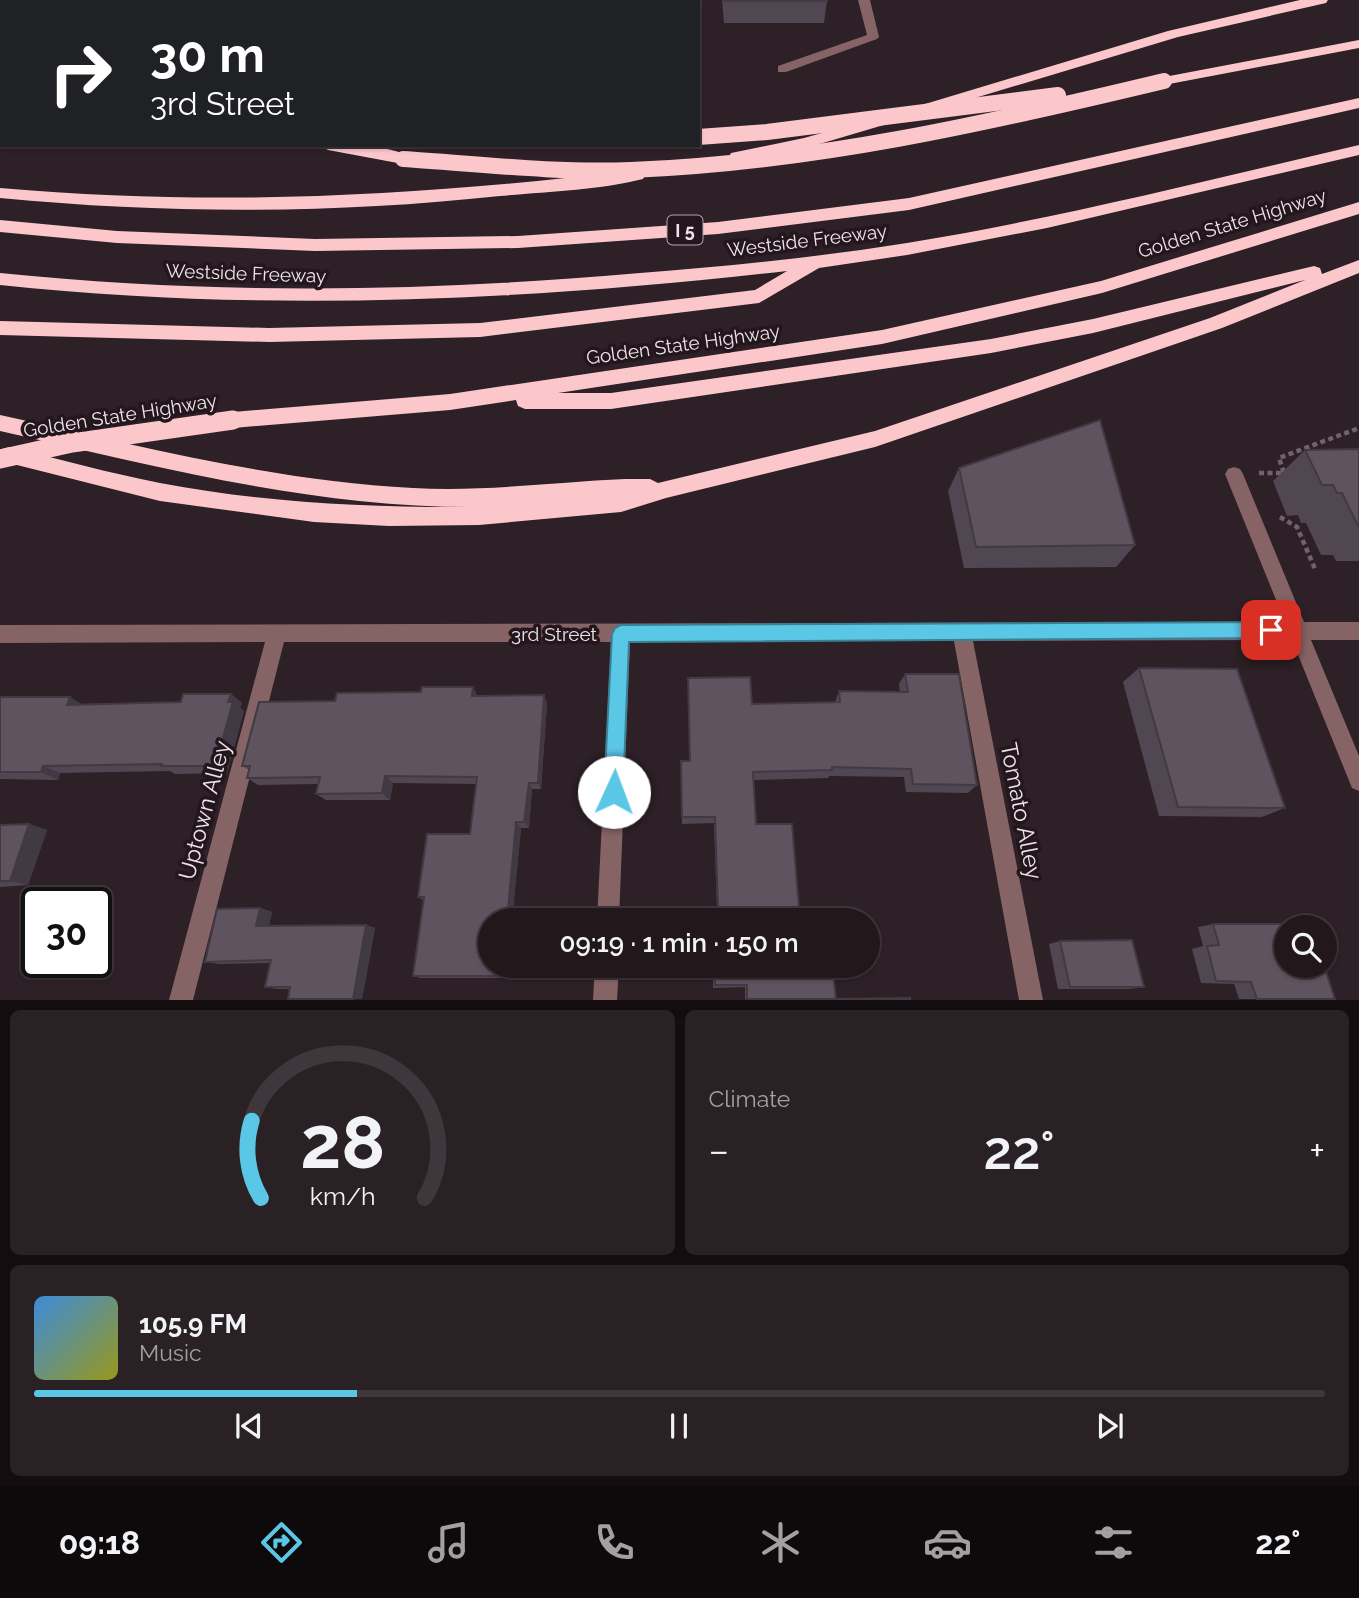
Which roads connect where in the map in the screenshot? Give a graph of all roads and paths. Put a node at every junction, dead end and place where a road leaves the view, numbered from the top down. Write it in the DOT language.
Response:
graph roads {
  1 [pos="864,0"];
  2 [pos="1321,0"];
  3 [pos="1359,42"];
  4 [pos="782,69"];
  5 [pos="1164,81"];
  6 [pos="1359,103"];
  7 [pos="700,137"];
  8 [pos="339,147"];
  9 [pos="1359,150"];
  10 [pos="0,193"];
  11 [pos="1359,208"];
  12 [pos="0,226"];
  13 [pos="820,261"];
  14 [pos="1359,264"];
  15 [pos="0,279"];
  16 [pos="0,328"];
  17 [pos="450,401"];
  18 [pos="0,423"];
  19 [pos="1359,428"];
  20 [pos="0,456"];
  21 [pos="1234,474"];
  22 [pos="1263,483"];
  23 [pos="667,489"];
  24 [pos="1276,515"];
  25 [pos="1315,569"];
  26 [pos="1296,630"];
  27 [pos="962,631"];
  28 [pos="1359,631"];
  29 [pos="277,633"];
  30 [pos="0,634"];
  31 [pos="621,634"];
  32 [pos="1359,781"];
  33 [pos="609,908"];
  34 [pos="606,978"];
  35 [pos="181,999"];
  36 [pos="605,999"];
  37 [pos="1031,999"];
  1 -- 4 [label="street"];
  2 -- 10 [label="highway"];
  3 -- 5 [label="highway"];
  5 -- 7 [label="highway, bridge"];
  5 -- 8 [label="highway, bridge"];
  6 -- 12 [label="highway, Westside Freeway / I 5"];
  9 -- 13 [label="highway, Westside Freeway"];
  11 -- 17 [label="highway, Golden State Highway"];
  13 -- 15 [label="highway, Westside Freeway"];
  13 -- 16 [label="highway"];
  14 -- 17 [label="highway"];
  14 -- 23 [label="highway"];
  17 -- 20 [label="highway, Golden State Highway, bridge"];
  18 -- 23 [label="highway"];
  19 -- 22 [label="path"];
  20 -- 23 [label="highway"];
  21 -- 26 [label="street"];
  24 -- 25 [label="path"];
  26 -- 27 [label="street, 3rd Street"];
  26 -- 28 [label="street, 3rd Street"];
  26 -- 32 [label="street"];
  27 -- 31 [label="street, 3rd Street"];
  27 -- 37 [label="street, Tomato Alley"];
  29 -- 30 [label="street, 3rd Street"];
  29 -- 31 [label="street, 3rd Street"];
  29 -- 35 [label="street, Uptown Alley"];
  31 -- 33 [label="street"];
  34 -- 36 [label="street"];
}
